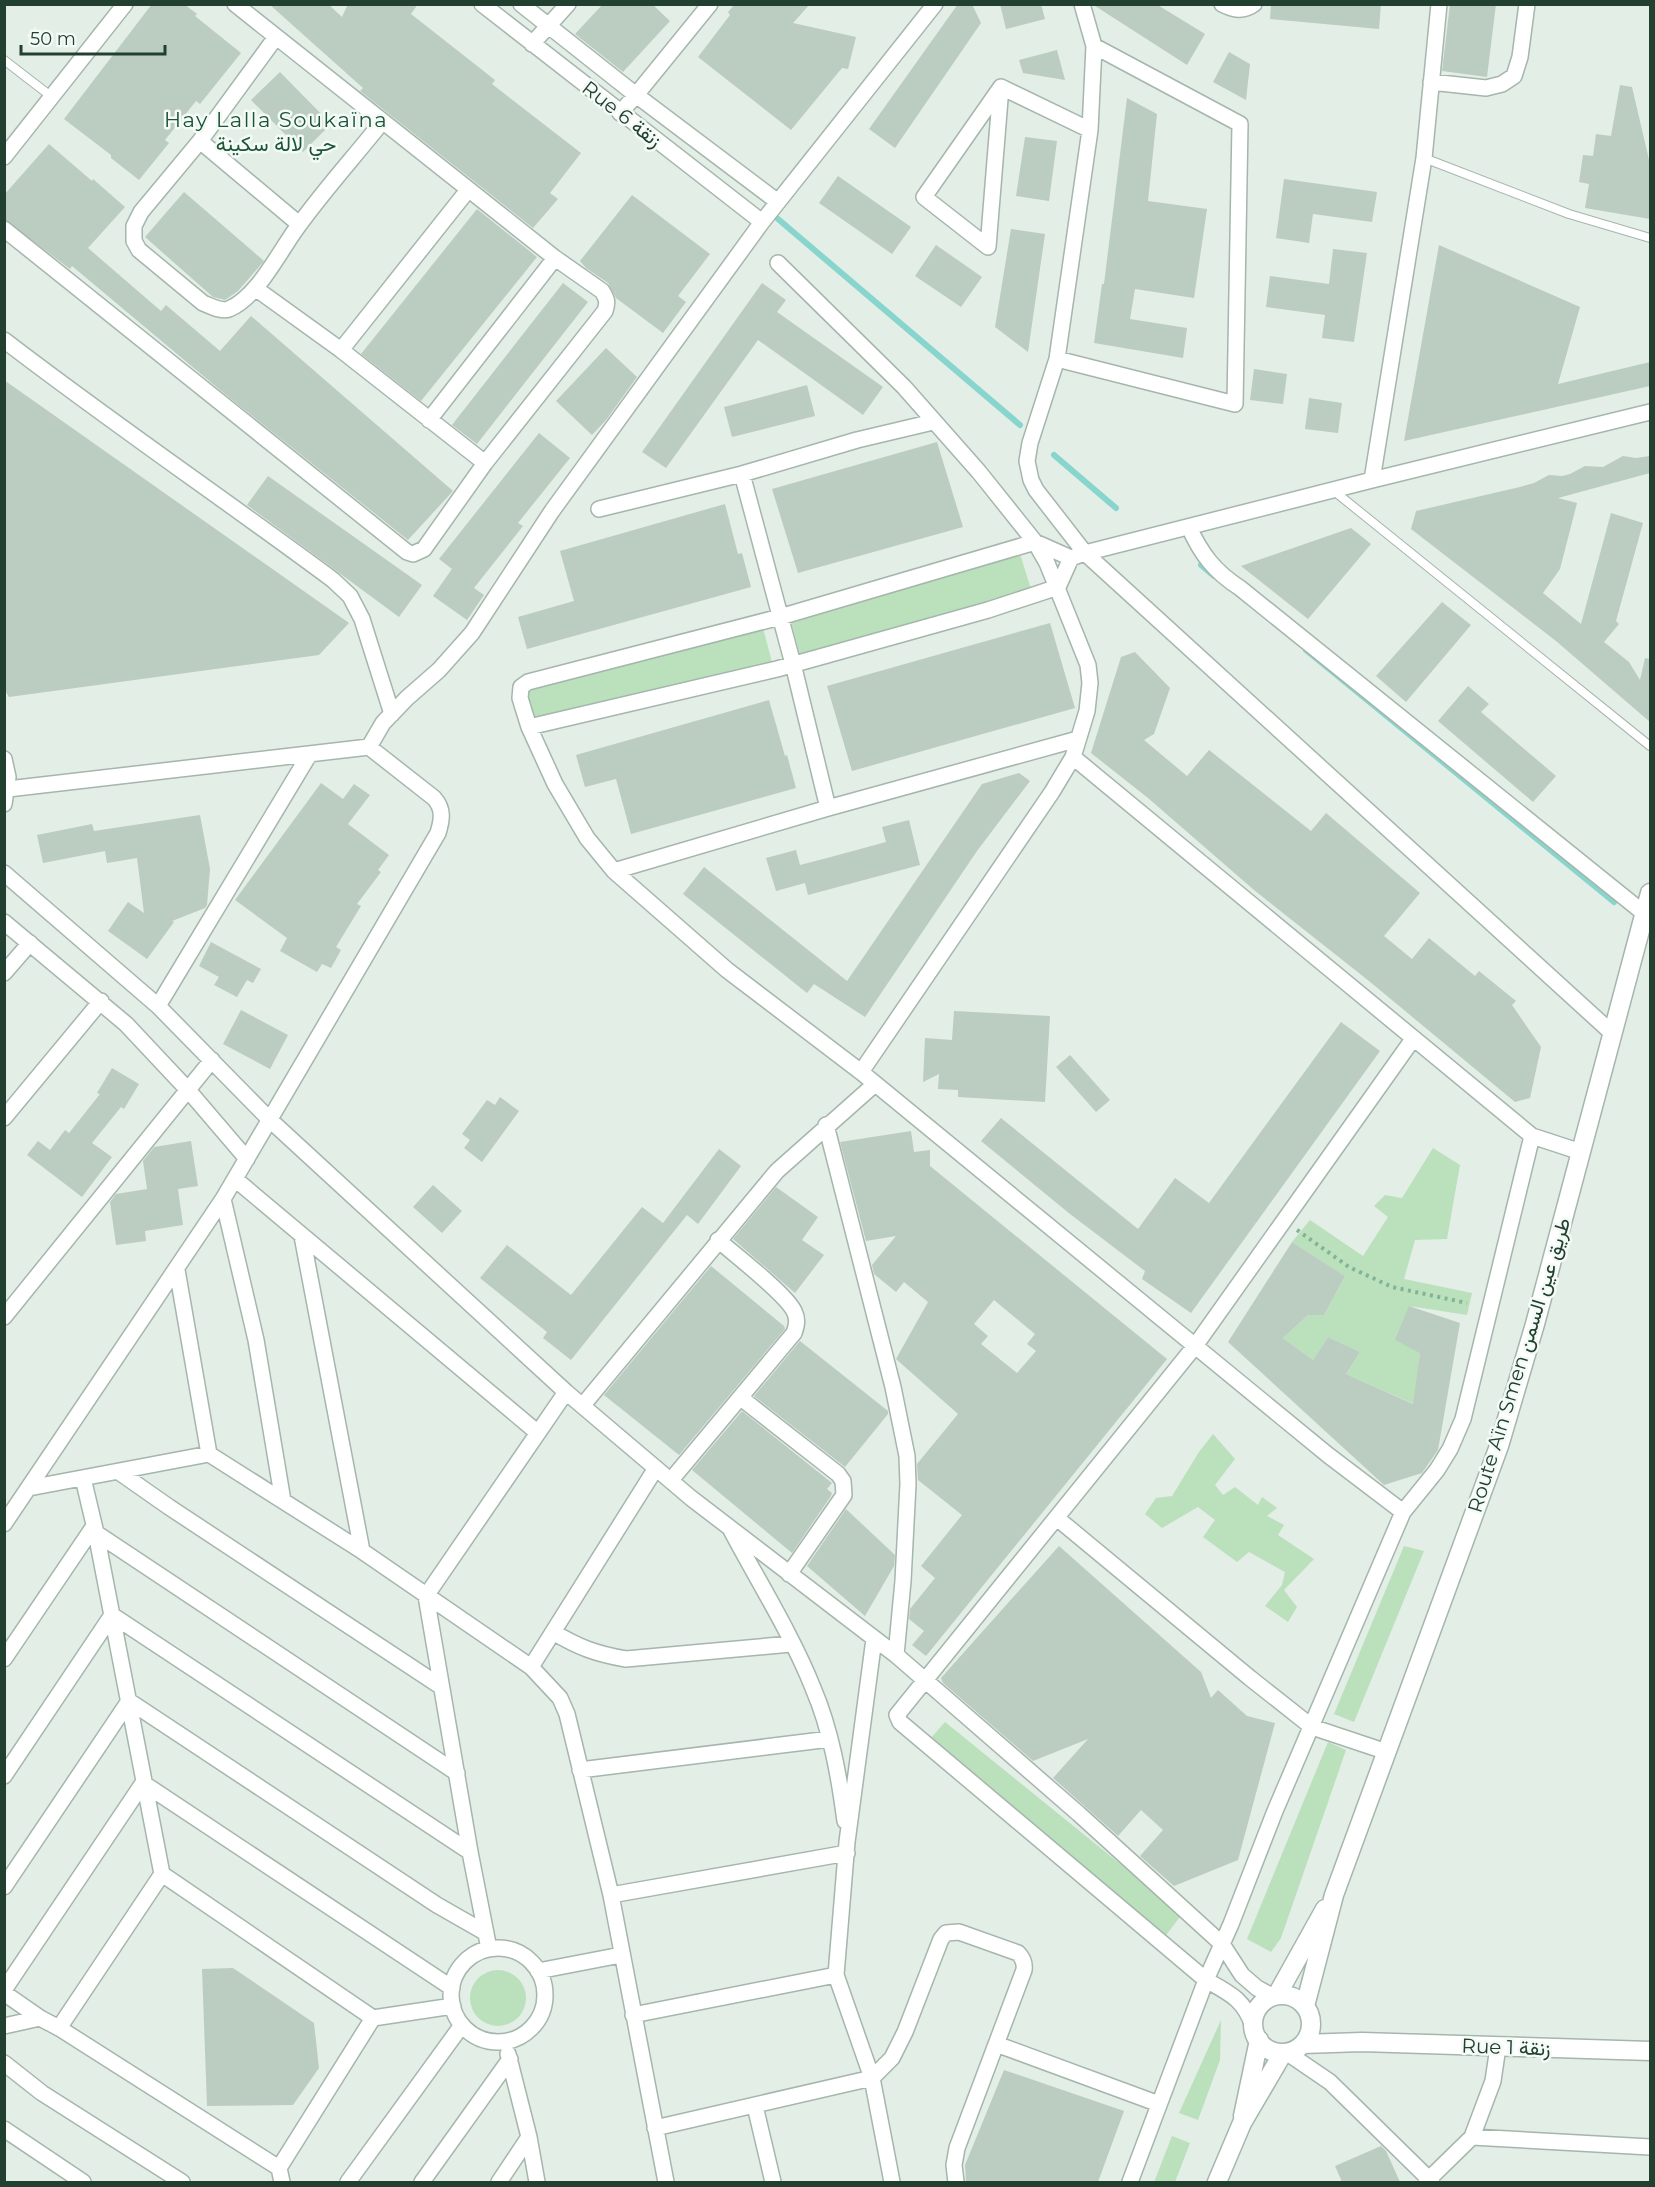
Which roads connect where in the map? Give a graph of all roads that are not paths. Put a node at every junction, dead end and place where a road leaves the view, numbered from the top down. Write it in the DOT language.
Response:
graph roads {
  1 [pos="125,4"];
  2 [pos="235,4"];
  3 [pos="483,4"];
  4 [pos="521,4"];
  5 [pos="568,4"];
  6 [pos="710,4"];
  7 [pos="935,4"];
  8 [pos="1082,4"];
  9 [pos="1222,4"];
  10 [pos="1254,4"];
  11 [pos="1440,4"];
  12 [pos="1527,4"];
  13 [pos="549,26"];
  14 [pos="276,37"];
  15 [pos="532,45"];
  16 [pos="1094,46"];
  17 [pos="4,60"];
  18 [pos="1431,82"];
  19 [pos="1001,87"];
  20 [pos="636,96"];
  21 [pos="52,97"];
  22 [pos="620,113"];
  23 [pos="382,122"];
  24 [pos="1090,129"];
  25 [pos="200,141"];
  26 [pos="4,157"];
  27 [pos="1424,158"];
  28 [pos="468,189"];
  29 [pos="778,202"];
  30 [pos="762,222"];
  31 [pos="299,224"];
  32 [pos="4,229"];
  33 [pos="1650,238"];
  34 [pos="555,258"];
  35 [pos="778,263"];
  36 [pos="255,288"];
  37 [pos="4,340"];
  38 [pos="341,350"];
  39 [pos="1057,359"];
  40 [pos="1650,412"];
  41 [pos="429,420"];
  42 [pos="933,422"];
  43 [pos="485,463"];
  44 [pos="742,474"];
  45 [pos="1372,480"];
  46 [pos="1333,490"];
  47 [pos="599,508"];
  48 [pos="1189,527"];
  49 [pos="1035,542"];
  50 [pos="1078,555"];
  51 [pos="1058,587"];
  52 [pos="780,617"];
  53 [pos="793,664"];
  54 [pos="392,714"];
  55 [pos="529,728"];
  56 [pos="1078,740"];
  57 [pos="1650,746"];
  58 [pos="369,747"];
  59 [pos="309,755"];
  60 [pos="1073,757"];
  61 [pos="4,759"];
  62 [pos="6,796"];
  63 [pos="828,808"];
  64 [pos="614,871"];
  65 [pos="4,873"];
  66 [pos="1650,893"];
  67 [pos="1645,914"];
  68 [pos="4,922"];
  69 [pos="30,943"];
  70 [pos="4,973"];
  71 [pos="101,1001"];
  72 [pos="158,1006"];
  73 [pos="1612,1033"];
  74 [pos="1413,1039"];
  75 [pos="212,1060"];
  76 [pos="861,1072"];
  77 [pos="875,1084"];
  78 [pos="188,1090"];
  79 [pos="4,1118"];
  80 [pos="270,1120"];
  81 [pos="826,1125"];
  82 [pos="1532,1136"];
  83 [pos="1581,1152"];
  84 [pos="247,1159"];
  85 [pos="235,1179"];
  86 [pos="223,1199"];
  87 [pos="302,1236"];
  88 [pos="718,1240"];
  89 [pos="177,1270"];
  90 [pos="4,1317"];
  91 [pos="1195,1346"];
  92 [pos="566,1392"];
  93 [pos="741,1398"];
  94 [pos="583,1405"];
  95 [pos="538,1433"];
  96 [pos="208,1455"];
  97 [pos="656,1468"];
  98 [pos="118,1472"];
  99 [pos="83,1478"];
  100 [pos="671,1480"];
  101 [pos="29,1488"];
  102 [pos="283,1501"];
  103 [pos="1403,1512"];
  104 [pos="1058,1519"];
  105 [pos="4,1524"];
  106 [pos="729,1526"];
  107 [pos="95,1529"];
  108 [pos="362,1551"];
  109 [pos="789,1574"];
  110 [pos="426,1596"];
  111 [pos="112,1615"];
  112 [pos="553,1632"];
  113 [pos="874,1639"];
  114 [pos="791,1644"];
  115 [pos="896,1655"];
  116 [pos="4,1659"];
  117 [pos="531,1667"];
  118 [pos="925,1682"];
  119 [pos="440,1686"];
  120 [pos="129,1701"];
  121 [pos="1312,1726"];
  122 [pos="830,1739"];
  123 [pos="1387,1752"];
  124 [pos="580,1770"];
  125 [pos="457,1773"];
  126 [pos="4,1776"];
  127 [pos="143,1784"];
  128 [pos="847,1848"];
  129 [pos="470,1852"];
  130 [pos="162,1874"];
  131 [pos="4,1887"];
  132 [pos="611,1895"];
  133 [pos="1334,1895"];
  134 [pos="486,1933"];
  135 [pos="1222,1944"];
  136 [pos="489,1949"];
  137 [pos="621,1955"];
  138 [pos="538,1971"];
  139 [pos="836,1975"];
  140 [pos="1206,1980"];
  141 [pos="452,1988"];
  142 [pos="4,1992"];
  143 [pos="1275,1996"];
  144 [pos="1305,2006"];
  145 [pos="453,2007"];
  146 [pos="633,2015"];
  147 [pos="40,2018"];
  148 [pos="373,2018"];
  149 [pos="1311,2024"];
  150 [pos="4,2025"];
  151 [pos="462,2025"];
  152 [pos="59,2028"];
  153 [pos="1256,2033"];
  154 [pos="505,2041"];
  155 [pos="1362,2042"];
  156 [pos="996,2044"];
  157 [pos="1303,2044"];
  158 [pos="1498,2047"];
  159 [pos="1650,2051"];
  160 [pos="1285,2052"];
  161 [pos="510,2059"];
  162 [pos="4,2063"];
  163 [pos="872,2078"];
  164 [pos="1159,2104"];
  165 [pos="755,2106"];
  166 [pos="1242,2123"];
  167 [pos="655,2128"];
  168 [pos="4,2129"];
  169 [pos="529,2137"];
  170 [pos="1472,2137"];
  171 [pos="1650,2147"];
  172 [pos="280,2175"];
  173 [pos="83,2182"];
  174 [pos="182,2182"];
  175 [pos="348,2182"];
  176 [pos="423,2182"];
  177 [pos="499,2182"];
  178 [pos="537,2182"];
  179 [pos="666,2182"];
  180 [pos="773,2182"];
  181 [pos="892,2182"];
  182 [pos="956,2182"];
  183 [pos="1130,2182"];
  184 [pos="1217,2182"];
  185 [pos="1429,2182"];
  1 -- 21 [label="street"];
  2 -- 14 [label="street"];
  3 -- 15 [label="street, Rue 6 زنقة"];
  4 -- 13 [label="street, Rue 6 زنقة"];
  5 -- 13 [label="street"];
  6 -- 20 [label="street"];
  7 -- 29 [label="street"];
  8 -- 16 [label="street"];
  9 -- 10 [label="street"];
  11 -- 18 [label="street"];
  12 -- 18 [label="street"];
  13 -- 15 [label="street"];
  13 -- 20 [label="street, Rue 6 زنقة"];
  14 -- 23 [label="street"];
  14 -- 25 [label="street"];
  15 -- 22 [label="street, Rue 6 زنقة"];
  16 -- 24 [label="street"];
  16 -- 39 [label="street"];
  17 -- 21 [label="lane"];
  18 -- 27 [label="street"];
  19 -- 19 [label="street"];
  19 -- 24 [label="street"];
  20 -- 22 [label="street"];
  20 -- 29 [label="street, Rue 6 زنقة"];
  21 -- 26 [label="street"];
  22 -- 30 [label="street, Rue 6 زنقة"];
  23 -- 28 [label="street"];
  23 -- 31 [label="street"];
  24 -- 39 [label="street"];
  25 -- 31 [label="street"];
  25 -- 36 [label="street"];
  27 -- 33 [label="lane"];
  27 -- 45 [label="street"];
  28 -- 34 [label="street"];
  28 -- 38 [label="street"];
  29 -- 30 [label="street"];
  30 -- 54 [label="street"];
  31 -- 36 [label="street"];
  32 -- 43 [label="street"];
  34 -- 41 [label="street"];
  34 -- 43 [label="street"];
  35 -- 42 [label="street"];
  36 -- 38 [label="street"];
  37 -- 54 [label="street"];
  38 -- 41 [label="street"];
  39 -- 50 [label="street"];
  40 -- 45 [label="street"];
  41 -- 43 [label="street"];
  42 -- 44 [label="street"];
  42 -- 49 [label="street"];
  44 -- 47 [label="street"];
  44 -- 52 [label="street"];
  45 -- 46 [label="street"];
  46 -- 48 [label="street"];
  46 -- 57 [label="lane"];
  48 -- 50 [label="street"];
  48 -- 67 [label="street"];
  49 -- 50 [label="street"];
  49 -- 51 [label="street"];
  49 -- 52 [label="street"];
  50 -- 51 [label="street"];
  50 -- 73 [label="street"];
  51 -- 53 [label="street"];
  51 -- 56 [label="street"];
  52 -- 53 [label="street"];
  52 -- 55 [label="street"];
  53 -- 55 [label="street"];
  53 -- 63 [label="street"];
  54 -- 58 [label="street"];
  55 -- 64 [label="street"];
  56 -- 60 [label="street"];
  56 -- 63 [label="street"];
  58 -- 59 [label="street"];
  58 -- 80 [label="street"];
  59 -- 62 [label="street"];
  59 -- 72 [label="street"];
  60 -- 74 [label="street"];
  60 -- 76 [label="street"];
  61 -- 62 [label="street"];
  63 -- 64 [label="street"];
  64 -- 76 [label="street"];
  65 -- 72 [label="street"];
  66 -- 67 [label="street, Route Aïn Smen طريق عين السمن"];
  67 -- 73 [label="street, Route Aïn Smen طريق عين السمن"];
  68 -- 69 [label="street"];
  69 -- 70 [label="street"];
  69 -- 71 [label="street"];
  71 -- 78 [label="street"];
  71 -- 79 [label="street"];
  72 -- 75 [label="street"];
  73 -- 83 [label="street, Route Aïn Smen طريق عين السمن"];
  74 -- 82 [label="street"];
  74 -- 91 [label="street"];
  75 -- 78 [label="street"];
  75 -- 80 [label="street"];
  76 -- 77 [label="street"];
  77 -- 81 [label="street"];
  77 -- 91 [label="street"];
  78 -- 84 [label="street"];
  78 -- 90 [label="street"];
  80 -- 84 [label="street"];
  80 -- 92 [label="street"];
  81 -- 88 [label="street"];
  81 -- 115 [label="street"];
  82 -- 83 [label="street"];
  82 -- 103 [label="street"];
  83 -- 123 [label="street, Route Aïn Smen طريق عين السمن"];
  84 -- 85 [label="street"];
  85 -- 86 [label="street"];
  85 -- 87 [label="street"];
  86 -- 89 [label="street"];
  86 -- 102 [label="street"];
  87 -- 95 [label="street"];
  87 -- 108 [label="street"];
  88 -- 93 [label="street"];
  88 -- 94 [label="street"];
  89 -- 96 [label="street"];
  89 -- 101 [label="street"];
  91 -- 103 [label="street"];
  91 -- 104 [label="street"];
  92 -- 94 [label="street"];
  92 -- 95 [label="street"];
  93 -- 100 [label="street"];
  93 -- 109 [label="street"];
  94 -- 97 [label="street"];
  95 -- 110 [label="street"];
  96 -- 98 [label="street"];
  96 -- 102 [label="street"];
  97 -- 100 [label="street"];
  97 -- 112 [label="street"];
  98 -- 99 [label="street"];
  98 -- 119 [label="street"];
  99 -- 101 [label="street"];
  99 -- 107 [label="street"];
  100 -- 106 [label="street"];
  101 -- 105 [label="street"];
  102 -- 108 [label="street"];
  103 -- 121 [label="street"];
  104 -- 118 [label="street"];
  104 -- 121 [label="street"];
  106 -- 109 [label="street"];
  106 -- 114 [label="street"];
  107 -- 111 [label="street"];
  107 -- 116 [label="street"];
  107 -- 125 [label="street"];
  108 -- 110 [label="street"];
  109 -- 113 [label="street"];
  110 -- 117 [label="street"];
  110 -- 119 [label="street"];
  111 -- 120 [label="street"];
  111 -- 126 [label="street"];
  111 -- 129 [label="street"];
  112 -- 114 [label="street"];
  112 -- 117 [label="street"];
  113 -- 115 [label="street"];
  113 -- 128 [label="street"];
  114 -- 122 [label="street"];
  115 -- 118 [label="street"];
  117 -- 124 [label="street"];
  118 -- 135 [label="street"];
  118 -- 140 [label="street"];
  119 -- 125 [label="street"];
  120 -- 127 [label="street"];
  120 -- 131 [label="street"];
  120 -- 134 [label="street"];
  121 -- 123 [label="street"];
  121 -- 135 [label="street"];
  122 -- 124 [label="street"];
  122 -- 128 [label="street"];
  123 -- 133 [label="street, Route Aïn Smen طريق عين السمن"];
  124 -- 132 [label="street"];
  125 -- 129 [label="street"];
  127 -- 130 [label="street"];
  127 -- 141 [label="street"];
  127 -- 142 [label="street"];
  128 -- 132 [label="street"];
  128 -- 139 [label="street"];
  129 -- 134 [label="street"];
  130 -- 148 [label="street"];
  130 -- 152 [label="street"];
  132 -- 137 [label="street"];
  133 -- 143 [label="street, Route Aïn Smen طريق عين السمن"];
  133 -- 144 [label="street, Route Aïn Smen طريق عين السمن"];
  134 -- 136 [label="street"];
  135 -- 140 [label="street"];
  135 -- 143 [label="street"];
  136 -- 138 [label="street"];
  136 -- 141 [label="street"];
  137 -- 138 [label="street"];
  137 -- 146 [label="street"];
  138 -- 154 [label="street"];
  139 -- 146 [label="street"];
  139 -- 163 [label="street"];
  140 -- 153 [label="street"];
  140 -- 164 [label="street"];
  141 -- 145 [label="street"];
  142 -- 147 [label="street"];
  143 -- 144 [label="street"];
  143 -- 153 [label="street"];
  144 -- 149 [label="street"];
  145 -- 148 [label="street"];
  145 -- 151 [label="street"];
  146 -- 167 [label="street"];
  147 -- 150 [label="street"];
  147 -- 152 [label="street"];
  148 -- 172 [label="street"];
  149 -- 155 [label="street, Rue 1 زنقة"];
  149 -- 157 [label="street"];
  151 -- 154 [label="street"];
  151 -- 175 [label="street"];
  152 -- 172 [label="street"];
  153 -- 160 [label="street"];
  153 -- 166 [label="street"];
  154 -- 161 [label="street"];
  155 -- 157 [label="street, Rue 1 زنقة"];
  155 -- 158 [label="street, Rue 1 زنقة"];
  156 -- 163 [label="street"];
  156 -- 164 [label="street"];
  156 -- 182 [label="street"];
  157 -- 160 [label="street"];
  158 -- 159 [label="street, Rue 1 زنقة"];
  158 -- 170 [label="street"];
  160 -- 166 [label="street"];
  160 -- 185 [label="street"];
  161 -- 169 [label="street"];
  161 -- 176 [label="street"];
  162 -- 174 [label="street"];
  163 -- 165 [label="street"];
  163 -- 181 [label="street"];
  164 -- 183 [label="street"];
  165 -- 167 [label="street"];
  165 -- 180 [label="street"];
  166 -- 184 [label="street"];
  167 -- 179 [label="street"];
  168 -- 173 [label="street"];
  169 -- 177 [label="street"];
  169 -- 178 [label="street"];
  170 -- 171 [label="street"];
  170 -- 185 [label="street"];
}
